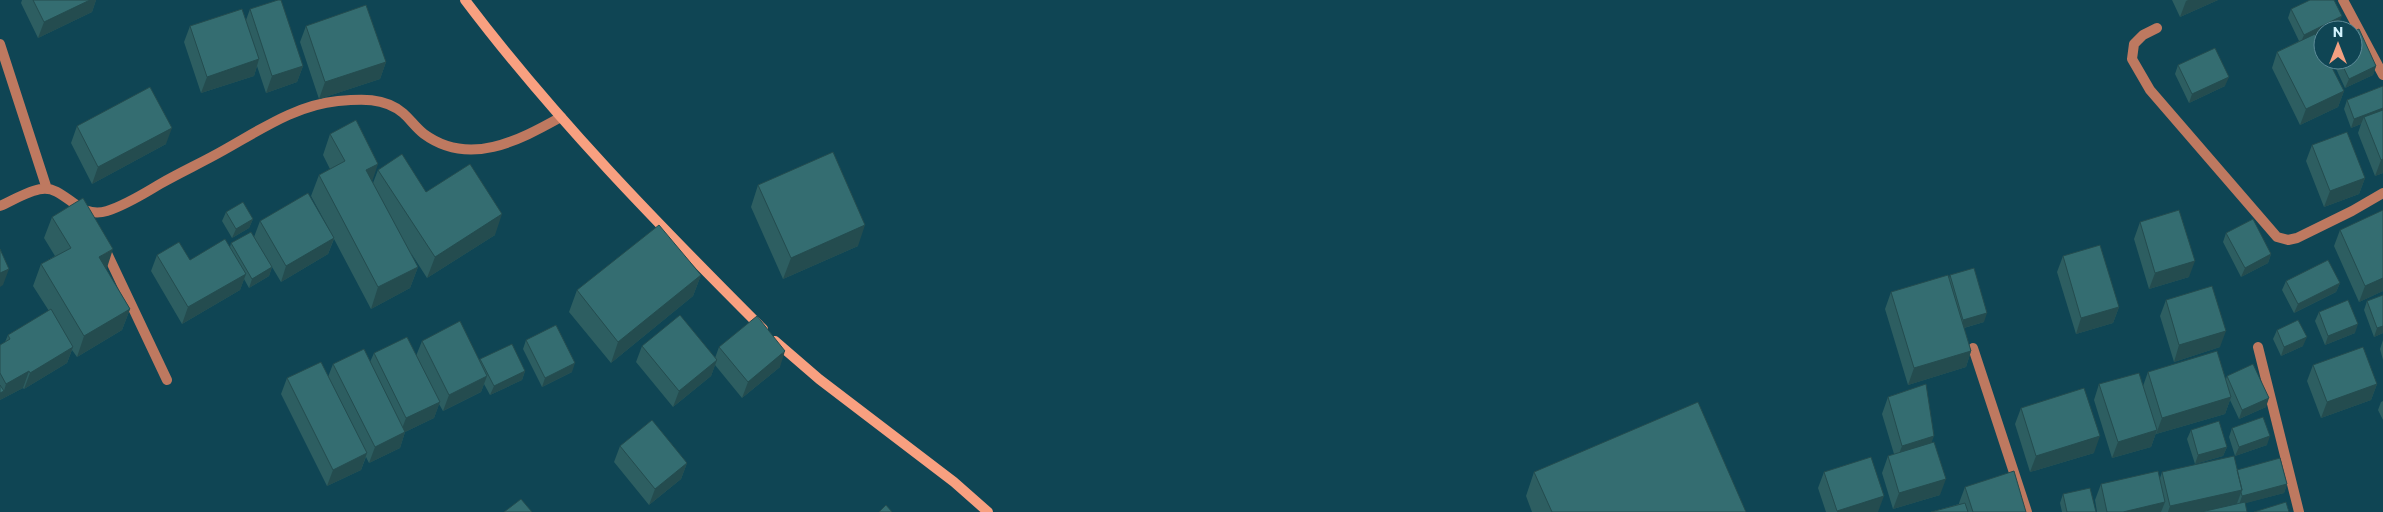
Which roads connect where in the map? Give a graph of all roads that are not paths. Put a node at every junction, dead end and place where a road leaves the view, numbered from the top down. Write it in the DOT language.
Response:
graph roads {
  1 [pos="465,0"];
  2 [pos="2343,0"];
  3 [pos="2157,28"];
  4 [pos="0,44"];
  5 [pos="2383,75"];
  6 [pos="561,117"];
  7 [pos="47,189"];
  8 [pos="2383,193"];
  9 [pos="0,206"];
  10 [pos="100,238"];
  11 [pos="2258,347"];
  12 [pos="1973,348"];
  13 [pos="167,380"];
  14 [pos="988,512"];
  15 [pos="2027,512"];
  16 [pos="2299,512"];
  1 -- 6 [label="street"];
  2 -- 5 [label="street"];
  3 -- 8 [label="street"];
  4 -- 7 [label="street"];
  6 -- 7 [label="street"];
  6 -- 14 [label="street"];
  7 -- 9 [label="street"];
  10 -- 13 [label="street"];
  11 -- 16 [label="street"];
  12 -- 15 [label="street"];
}
